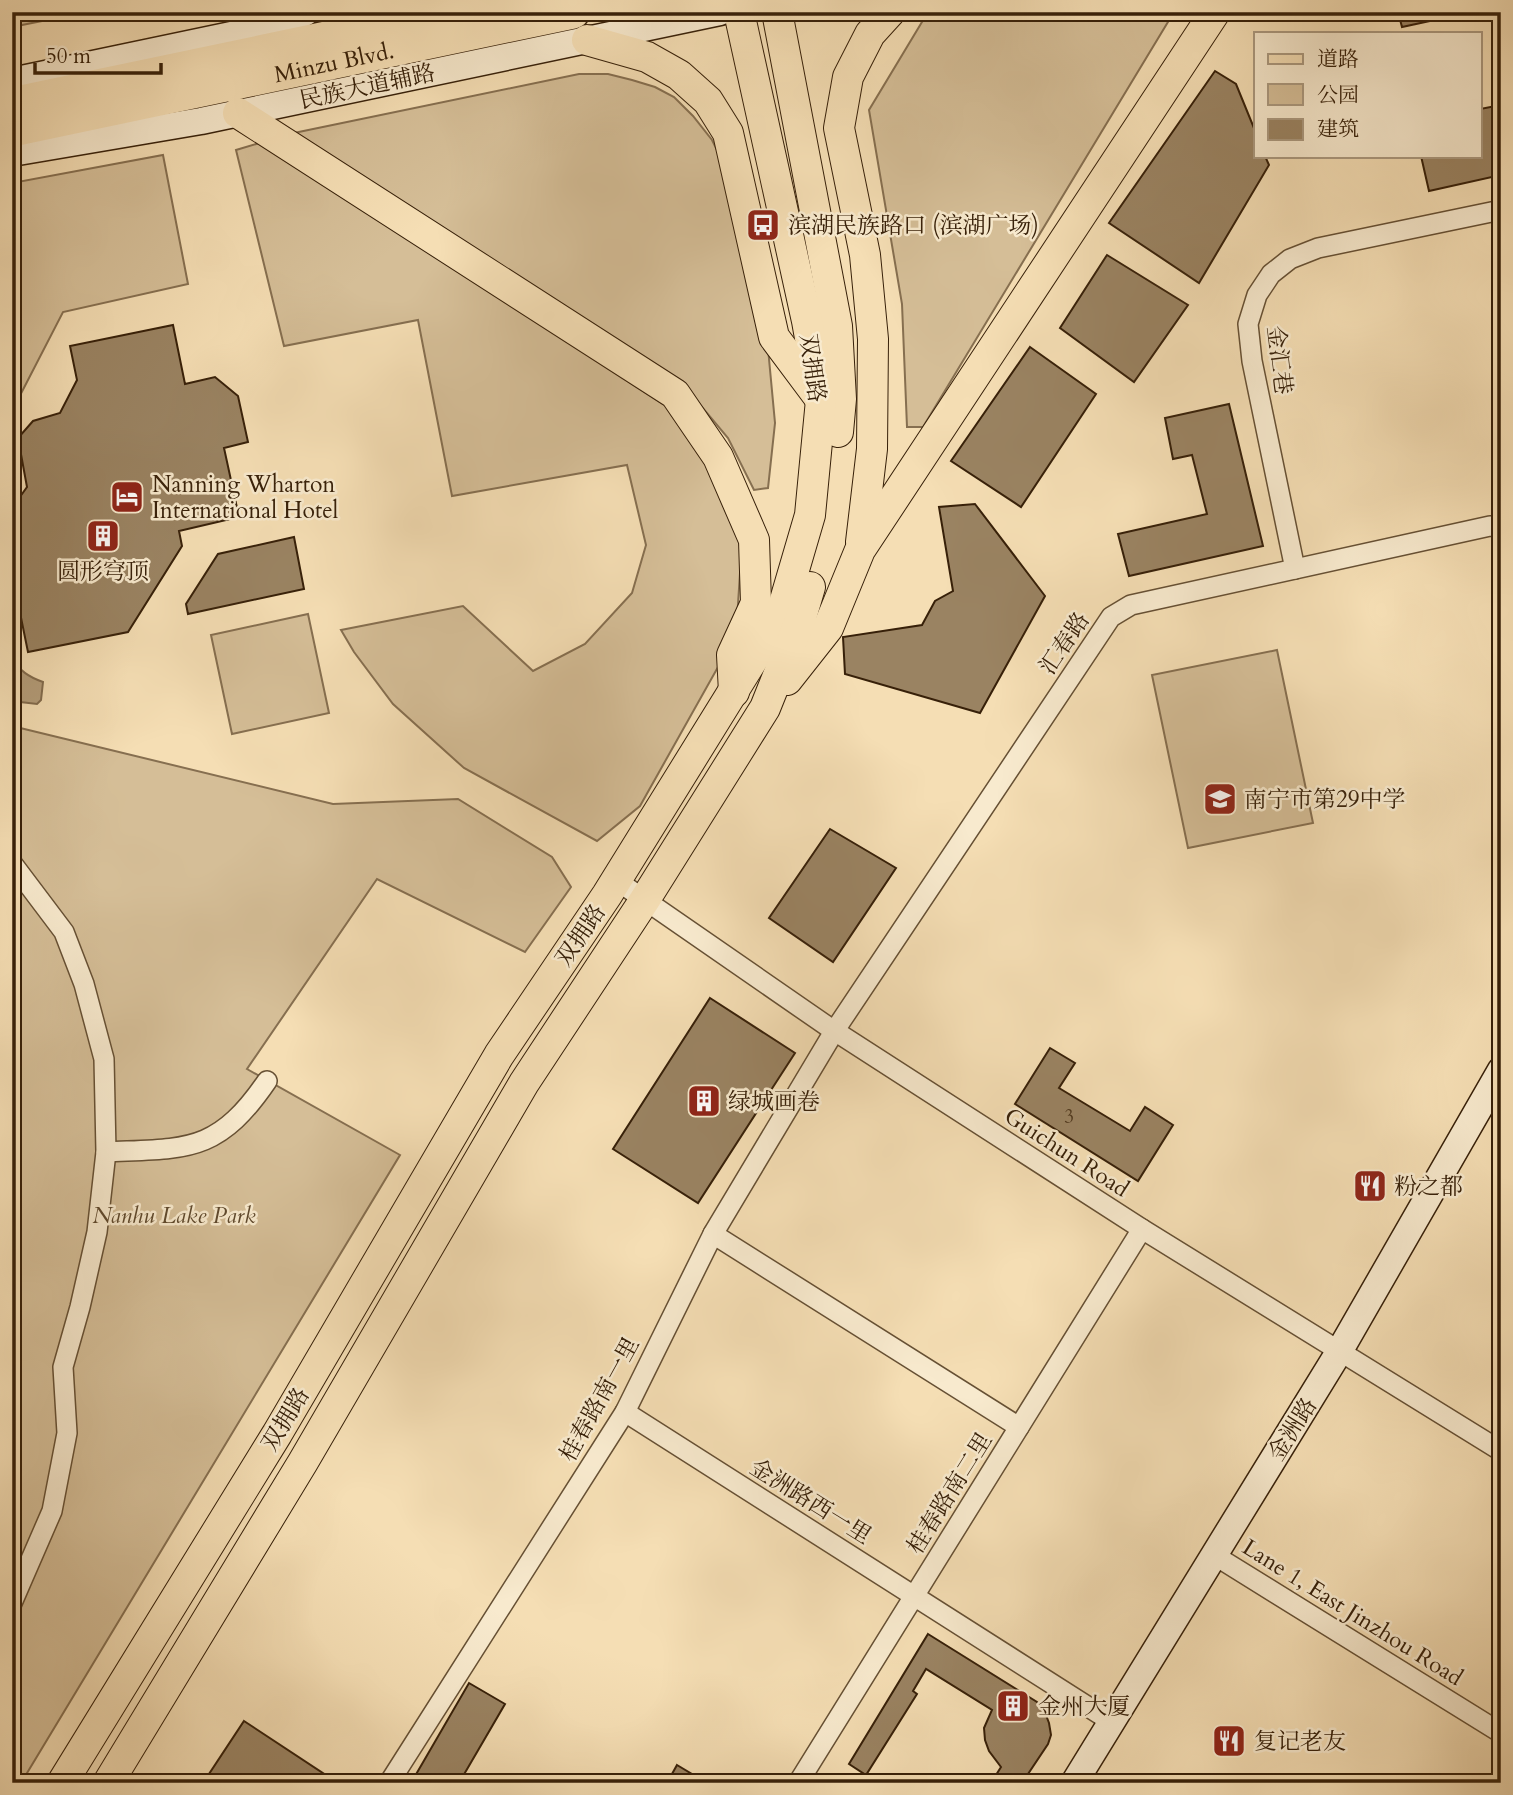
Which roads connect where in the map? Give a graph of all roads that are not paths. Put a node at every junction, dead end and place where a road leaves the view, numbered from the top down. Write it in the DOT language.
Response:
graph roads {
  1 [pos="306,12"];
  2 [pos="450,12"];
  3 [pos="720,12"];
  4 [pos="739,12"];
  5 [pos="777,12"];
  6 [pos="890,12"];
  7 [pos="1215,12"];
  8 [pos="580,26"];
  9 [pos="12,81"];
  10 [pos="12,104"];
  11 [pos="239,113"];
  12 [pos="12,130"];
  13 [pos="12,153"];
  14 [pos="1501,210"];
  15 [pos="821,400"];
  16 [pos="1501,527"];
  17 [pos="860,550"];
  18 [pos="1295,569"];
  19 [pos="734,692"];
  20 [pos="765,708"];
  21 [pos="12,863"];
  22 [pos="616,880"];
  23 [pos="644,901"];
  24 [pos="835,1030"];
  25 [pos="1501,1070"];
  26 [pos="267,1081"];
  27 [pos="106,1152"];
  28 [pos="1142,1229"];
  29 [pos="713,1234"];
  30 [pos="1339,1352"];
  31 [pos="625,1412"];
  32 [pos="1019,1427"];
  33 [pos="1501,1451"];
  34 [pos="1214,1555"];
  35 [pos="914,1596"];
  36 [pos="12,1603"];
  37 [pos="1112,1722"];
  38 [pos="1501,1733"];
  39 [pos="62,1783"];
  40 [pos="108,1783"];
  41 [pos="389,1783"];
  42 [pos="798,1783"];
  43 [pos="1074,1783"];
  1 -- 9 [label="street"];
  2 -- 10 [label="highway, Minzu Blvd."];
  3 -- 8 [label="street, 民族大道辅路"];
  4 -- 15 [label="main road, 双拥路"];
  5 -- 20 [label="main road, 双拥路"];
  6 -- 17 [label="main road"];
  7 -- 17 [label="main road"];
  8 -- 11 [label="street, 民族大道辅路"];
  8 -- 12 [label="highway, Minzu Blvd."];
  8 -- 15 [label="main road"];
  11 -- 13 [label="street, 民族大道辅路"];
  11 -- 19 [label="main road"];
  14 -- 18 [label="street, 金汇巷"];
  15 -- 19 [label="main road, 双拥路"];
  16 -- 18 [label="street, 汇春路"];
  17 -- 20 [label="main road"];
  18 -- 24 [label="street, 汇春路"];
  19 -- 22 [label="main road, 双拥路"];
  20 -- 23 [label="main road, 双拥路"];
  21 -- 27 [label="street"];
  22 -- 23 [label="street, Guichun Road"];
  22 -- 39 [label="main road, 双拥路"];
  23 -- 24 [label="street, Guichun Road"];
  23 -- 40 [label="main road, 双拥路"];
  24 -- 28 [label="street, Guichun Road"];
  24 -- 29 [label="street, 桂春路南一里"];
  25 -- 30 [label="street, 金洲路"];
  26 -- 27 [label="street"];
  27 -- 36 [label="street"];
  28 -- 30 [label="street, Guichun Road"];
  28 -- 32 [label="street, 桂春路南二里"];
  29 -- 31 [label="street, 桂春路南一里"];
  29 -- 32 [label="street"];
  30 -- 33 [label="street, Guichun Road"];
  30 -- 34 [label="street, 金洲路"];
  31 -- 35 [label="street, 金洲路西一里"];
  31 -- 41 [label="street, 桂春路南一里"];
  32 -- 35 [label="street, 桂春路南二里"];
  34 -- 37 [label="street, 金洲路"];
  34 -- 38 [label="street, Lane 1, East Jinzhou Road"];
  35 -- 37 [label="street, 金洲路西一里"];
  35 -- 42 [label="street, 桂春路南二里"];
  37 -- 43 [label="street, 金洲路"];
}
